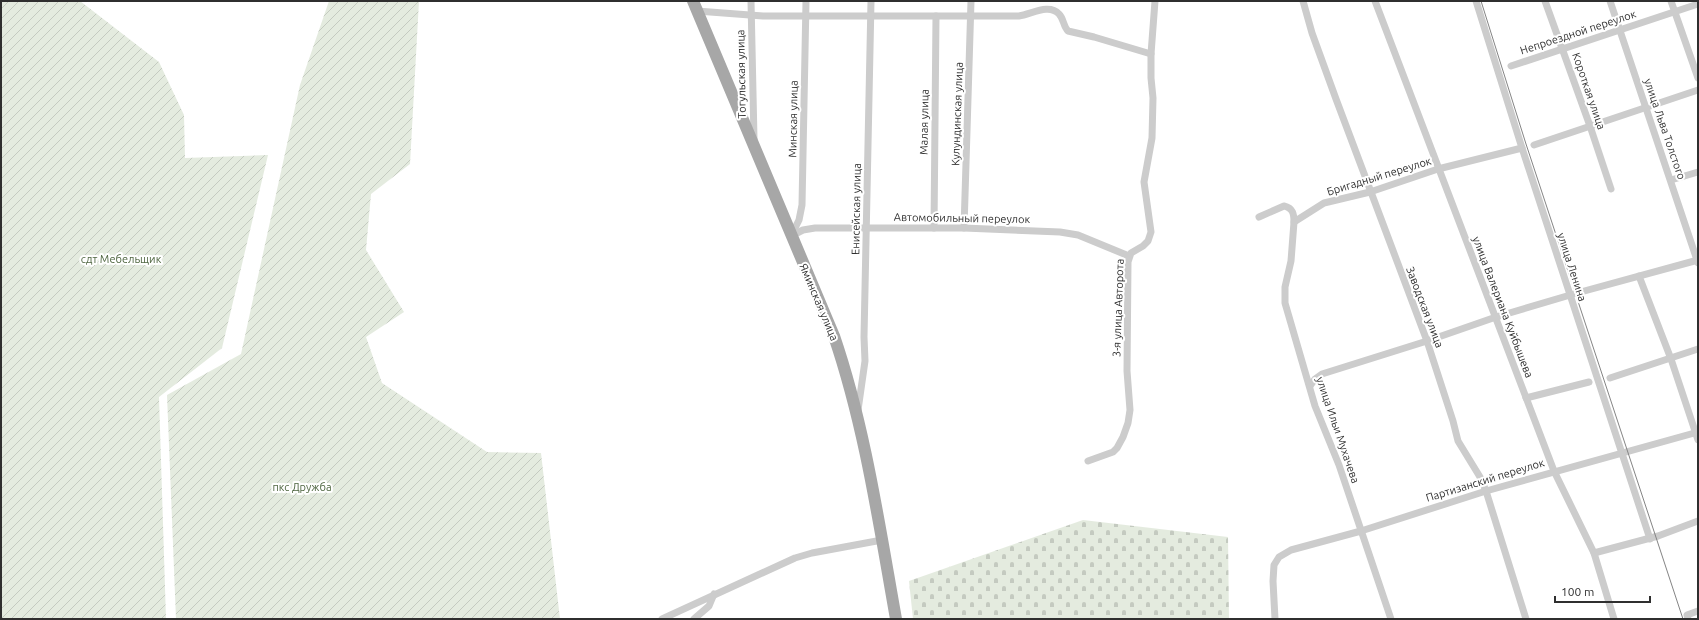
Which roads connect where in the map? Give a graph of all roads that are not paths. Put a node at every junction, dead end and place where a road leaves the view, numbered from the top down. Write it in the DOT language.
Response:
graph roads {
  1 [pos="751,1"];
  2 [pos="806,1"];
  3 [pos="871,1"];
  4 [pos="971,1"];
  5 [pos="1155,1"];
  6 [pos="1303,1"];
  7 [pos="1375,1"];
  8 [pos="1476,1"];
  9 [pos="1545,1"];
  10 [pos="1610,1"];
  11 [pos="1671,1"];
  12 [pos="1698,4"];
  13 [pos="695,6"];
  14 [pos="1674,12"];
  15 [pos="751,15"];
  16 [pos="806,16"];
  17 [pos="871,16"];
  18 [pos="936,16"];
  19 [pos="970,16"];
  20 [pos="1620,30"];
  21 [pos="1562,48"];
  22 [pos="1151,54"];
  23 [pos="1511,66"];
  24 [pos="1698,78"];
  25 [pos="1698,90"];
  26 [pos="1646,108"];
  27 [pos="1590,126"];
  28 [pos="1534,145"];
  29 [pos="754,147"];
  30 [pos="1522,148"];
  31 [pos="1438,169"];
  32 [pos="1698,172"];
  33 [pos="1671,180"];
  34 [pos="1611,189"];
  35 [pos="1370,192"];
  36 [pos="1259,217"];
  37 [pos="1294,222"];
  38 [pos="867,228"];
  39 [pos="934,228"];
  40 [pos="964,228"];
  41 [pos="791,236"];
  42 [pos="1129,256"];
  43 [pos="1698,261"];
  44 [pos="1638,276"];
  45 [pos="1570,295"];
  46 [pos="1496,317"];
  47 [pos="1427,341"];
  48 [pos="1698,349"];
  49 [pos="1671,359"];
  50 [pos="1610,378"];
  51 [pos="1589,382"];
  52 [pos="1310,386"];
  53 [pos="1526,398"];
  54 [pos="857,416"];
  55 [pos="1697,435"];
  56 [pos="1622,454"];
  57 [pos="1088,461"];
  58 [pos="1554,471"];
  59 [pos="1486,491"];
  60 [pos="1698,521"];
  61 [pos="1361,531"];
  62 [pos="1650,539"];
  63 [pos="882,540"];
  64 [pos="1594,553"];
  65 [pos="714,594"];
  66 [pos="1698,611"];
  67 [pos="1688,617"];
  68 [pos="662,619"];
  69 [pos="694,619"];
  70 [pos="896,619"];
  71 [pos="1275,619"];
  72 [pos="1391,619"];
  73 [pos="1526,619"];
  74 [pos="1614,619"];
  1 -- 15 [label="street, Тогульская улица"];
  2 -- 16 [label="street, Минская улица"];
  3 -- 17 [label="street, Енисейская улица"];
  4 -- 19 [label="street, Кулундинская улица"];
  5 -- 22 [label="street, 3-я улица Авторота"];
  6 -- 35 [label="street, Заводская улица"];
  7 -- 31 [label="street, улица Валериана Куйбышева"];
  8 -- 30 [label="street, улица Ленина"];
  9 -- 21 [label="street, Короткая улица"];
  10 -- 20 [label="street, улица Льва Толстого"];
  11 -- 14 [label="street"];
  12 -- 14 [label="street, Непроездной переулок"];
  13 -- 15 [label="street"];
  13 -- 29 [label="main road, Яминская улица"];
  14 -- 20 [label="street, Непроездной переулок"];
  14 -- 24 [label="street"];
  15 -- 16 [label="street"];
  15 -- 29 [label="street, Тогульская улица"];
  16 -- 17 [label="street"];
  16 -- 41 [label="street, Минская улица"];
  17 -- 18 [label="street"];
  17 -- 38 [label="street, Енисейская улица"];
  18 -- 19 [label="street"];
  18 -- 39 [label="street, Малая улица"];
  19 -- 22 [label="street"];
  19 -- 40 [label="street, Кулундинская улица"];
  20 -- 21 [label="street, Непроездной переулок"];
  20 -- 26 [label="street, улица Льва Толстого"];
  21 -- 23 [label="street, Непроездной переулок"];
  21 -- 27 [label="street, Короткая улица"];
  22 -- 42 [label="street, 3-я улица Авторота"];
  25 -- 26 [label="street"];
  26 -- 27 [label="street"];
  26 -- 33 [label="street, улица Льва Толстого"];
  27 -- 28 [label="street"];
  27 -- 34 [label="street, Короткая улица"];
  29 -- 41 [label="main road, Яминская улица"];
  30 -- 31 [label="street, Бригадный переулок"];
  30 -- 45 [label="street, улица Ленина"];
  31 -- 35 [label="street, Бригадный переулок"];
  31 -- 46 [label="street, улица Валериана Куйбышева"];
  32 -- 33 [label="street"];
  33 -- 43 [label="street, улица Льва Толстого"];
  35 -- 37 [label="street, Бригадный переулок"];
  35 -- 47 [label="street, Заводская улица"];
  36 -- 37 [label="street"];
  37 -- 52 [label="street, улица Ильи Мухачева"];
  38 -- 39 [label="street, Автомобильный переулок"];
  38 -- 41 [label="street, Автомобильный переулок"];
  38 -- 54 [label="street, Енисейская улица"];
  39 -- 40 [label="street, Автомобильный переулок"];
  40 -- 42 [label="street, Автомобильный переулок"];
  41 -- 54 [label="main road, Яминская улица"];
  42 -- 57 [label="street, 3-я улица Авторота"];
  43 -- 44 [label="street"];
  44 -- 45 [label="street"];
  44 -- 49 [label="street"];
  45 -- 46 [label="street"];
  45 -- 56 [label="street, улица Ленина"];
  46 -- 47 [label="street"];
  46 -- 53 [label="street, улица Валериана Куйбышева"];
  47 -- 52 [label="street"];
  47 -- 59 [label="street, Заводская улица"];
  48 -- 49 [label="street"];
  49 -- 50 [label="street"];
  49 -- 55 [label="street"];
  51 -- 53 [label="street"];
  52 -- 61 [label="street, улица Ильи Мухачева"];
  53 -- 58 [label="street, улица Валериана Куйбышева"];
  54 -- 63 [label="main road, Яминская улица"];
  55 -- 56 [label="street, Партизанский переулок"];
  56 -- 58 [label="street, Партизанский переулок"];
  56 -- 62 [label="street, улица Ленина"];
  58 -- 59 [label="street, Партизанский переулок"];
  58 -- 64 [label="street, улица Валериана Куйбышева"];
  59 -- 61 [label="street, Партизанский переулок"];
  59 -- 73 [label="street, Заводская улица"];
  60 -- 62 [label="street"];
  61 -- 71 [label="street, Партизанский переулок"];
  61 -- 72 [label="street, улица Ильи Мухачева"];
  62 -- 64 [label="street"];
  63 -- 65 [label="street"];
  63 -- 70 [label="main road, Яминская улица"];
  64 -- 74 [label="street, улица Валериана Куйбышева"];
  65 -- 68 [label="street"];
  65 -- 69 [label="street"];
  66 -- 67 [label="street"];
}
